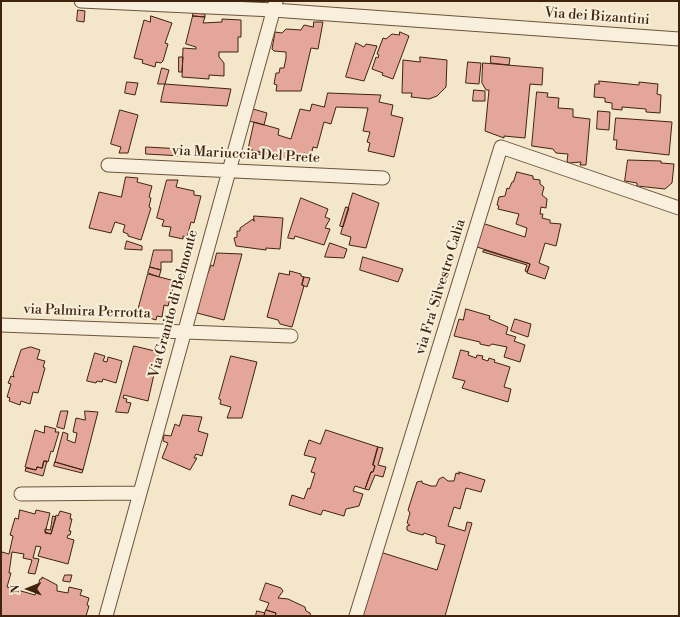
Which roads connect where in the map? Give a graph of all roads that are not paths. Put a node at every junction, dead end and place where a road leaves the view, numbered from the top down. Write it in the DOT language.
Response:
graph roads {
  1 [pos="81,1"];
  2 [pos="274,6"];
  3 [pos="679,39"];
  4 [pos="108,165"];
  5 [pos="228,170"];
  6 [pos="383,178"];
  7 [pos="679,208"];
  8 [pos="1,325"];
  9 [pos="183,332"];
  10 [pos="291,336"];
  11 [pos="139,493"];
  12 [pos="21,494"];
  13 [pos="106,616"];
  14 [pos="356,616"];
  1 -- 2 [label="street, Via dei Bizantini"];
  2 -- 3 [label="street, Via dei Bizantini"];
  2 -- 5 [label="street, Via Granito di Belmonte"];
  4 -- 5 [label="street, via Mariuccia Del Prete"];
  5 -- 6 [label="street, via Mariuccia Del Prete"];
  5 -- 9 [label="street, Via Granito di Belmonte"];
  7 -- 14 [label="street, via Fra' Silvestro Calia"];
  8 -- 9 [label="street, via Palmira Perrotta"];
  9 -- 10 [label="street, via Palmira Perrotta"];
  9 -- 11 [label="street, Via Granito di Belmonte"];
  11 -- 12 [label="street"];
  11 -- 13 [label="street, Via Granito di Belmonte"];
}
